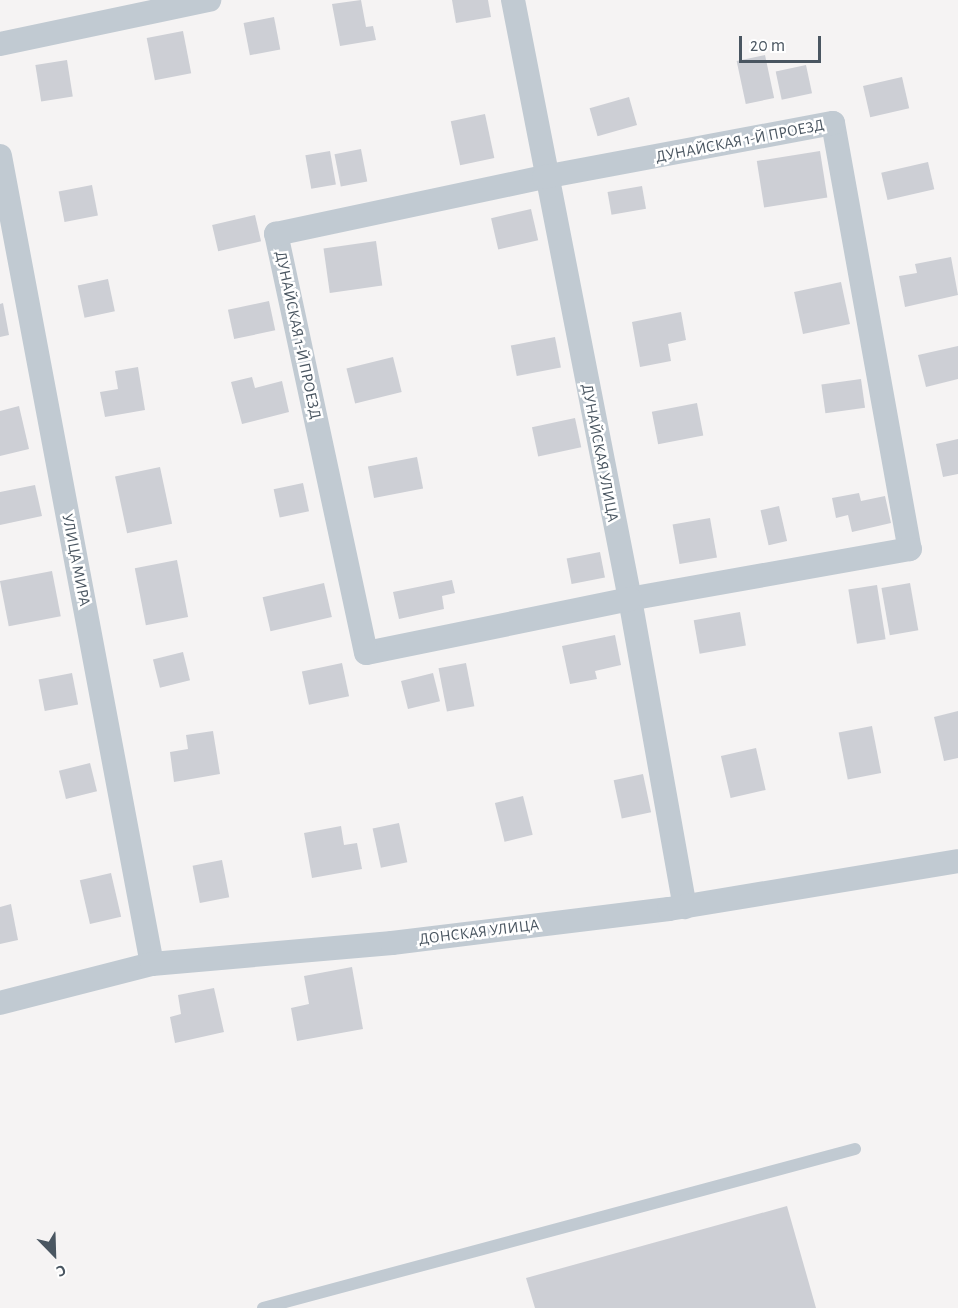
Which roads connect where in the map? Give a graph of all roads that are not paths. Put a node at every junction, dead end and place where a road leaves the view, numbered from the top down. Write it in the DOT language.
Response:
graph roads {
  1 [pos="209,0"];
  2 [pos="513,0"];
  3 [pos="0,44"];
  4 [pos="0,156"];
  5 [pos="544,177"];
  6 [pos="630,599"];
  7 [pos="958,861"];
  8 [pos="685,907"];
  9 [pos="152,964"];
  10 [pos="0,1003"];
  11 [pos="855,1149"];
  12 [pos="262,1308"];
  1 -- 3 [label="street"];
  2 -- 5 [label="street, ДУНАЙСКАЯ УЛИЦА"];
  4 -- 9 [label="street, УЛИЦА МИРА"];
  5 -- 6 [label="street, ДУНАЙСКАЯ УЛИЦА"];
  5 -- 6 [label="street, ДУНАЙСКАЯ 1-Й ПРОЕЗД"];
  5 -- 6 [label="street, ДУНАЙСКАЯ 1-Й ПРОЕЗД"];
  6 -- 8 [label="street, ДУНАЙСКАЯ УЛИЦА"];
  7 -- 8 [label="street, ДОНСКАЯ УЛИЦА"];
  8 -- 9 [label="street, ДОНСКАЯ УЛИЦА"];
  9 -- 10 [label="street, ДОНСКАЯ УЛИЦА"];
  11 -- 12 [label="lane"];
}
